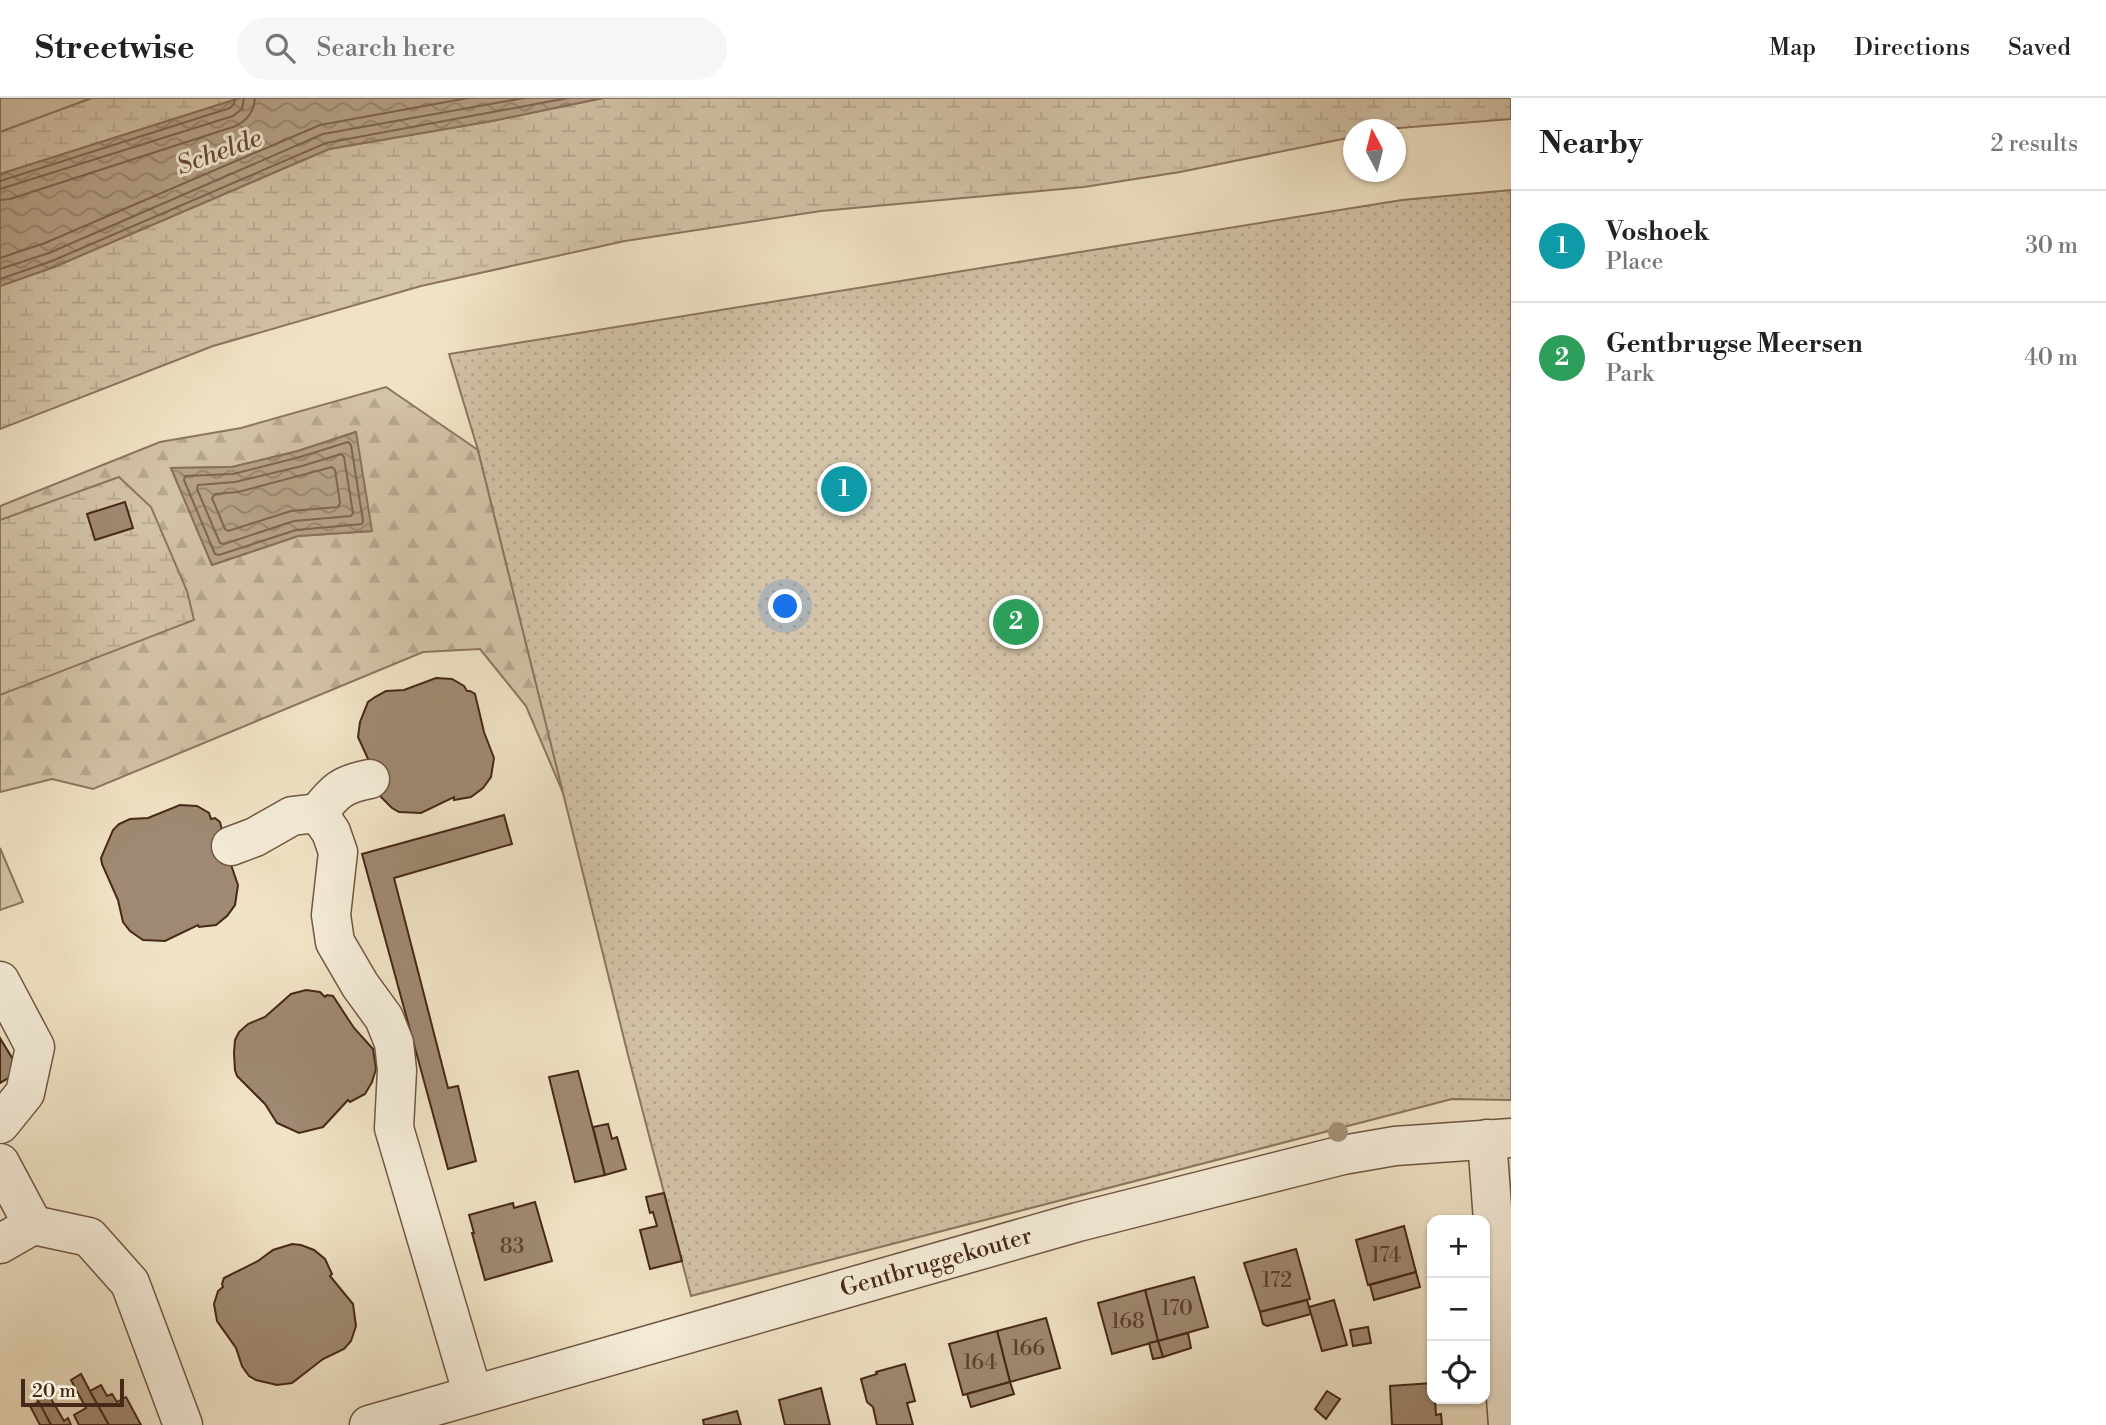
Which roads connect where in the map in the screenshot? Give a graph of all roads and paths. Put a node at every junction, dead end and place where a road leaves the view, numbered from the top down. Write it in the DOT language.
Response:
graph roads {
  1 [pos="370,779"];
  2 [pos="318,813"];
  3 [pos="232,846"];
  4 [pos="0,981"];
  5 [pos="0,1124"];
  6 [pos="1499,1139"];
  7 [pos="0,1163"];
  8 [pos="33,1225"];
  9 [pos="0,1244"];
  10 [pos="473,1395"];
  11 [pos="183,1425"];
  12 [pos="369,1425"];
  13 [pos="1508,1425"];
  1 -- 2 [label="street"];
  2 -- 3 [label="street"];
  2 -- 10 [label="street"];
  4 -- 5 [label="street"];
  6 -- 10 [label="street, Gentbruggekouter"];
  6 -- 13 [label="street"];
  7 -- 8 [label="street"];
  8 -- 9 [label="street"];
  8 -- 11 [label="street"];
  10 -- 12 [label="street, Gentbruggekouter"];
}
